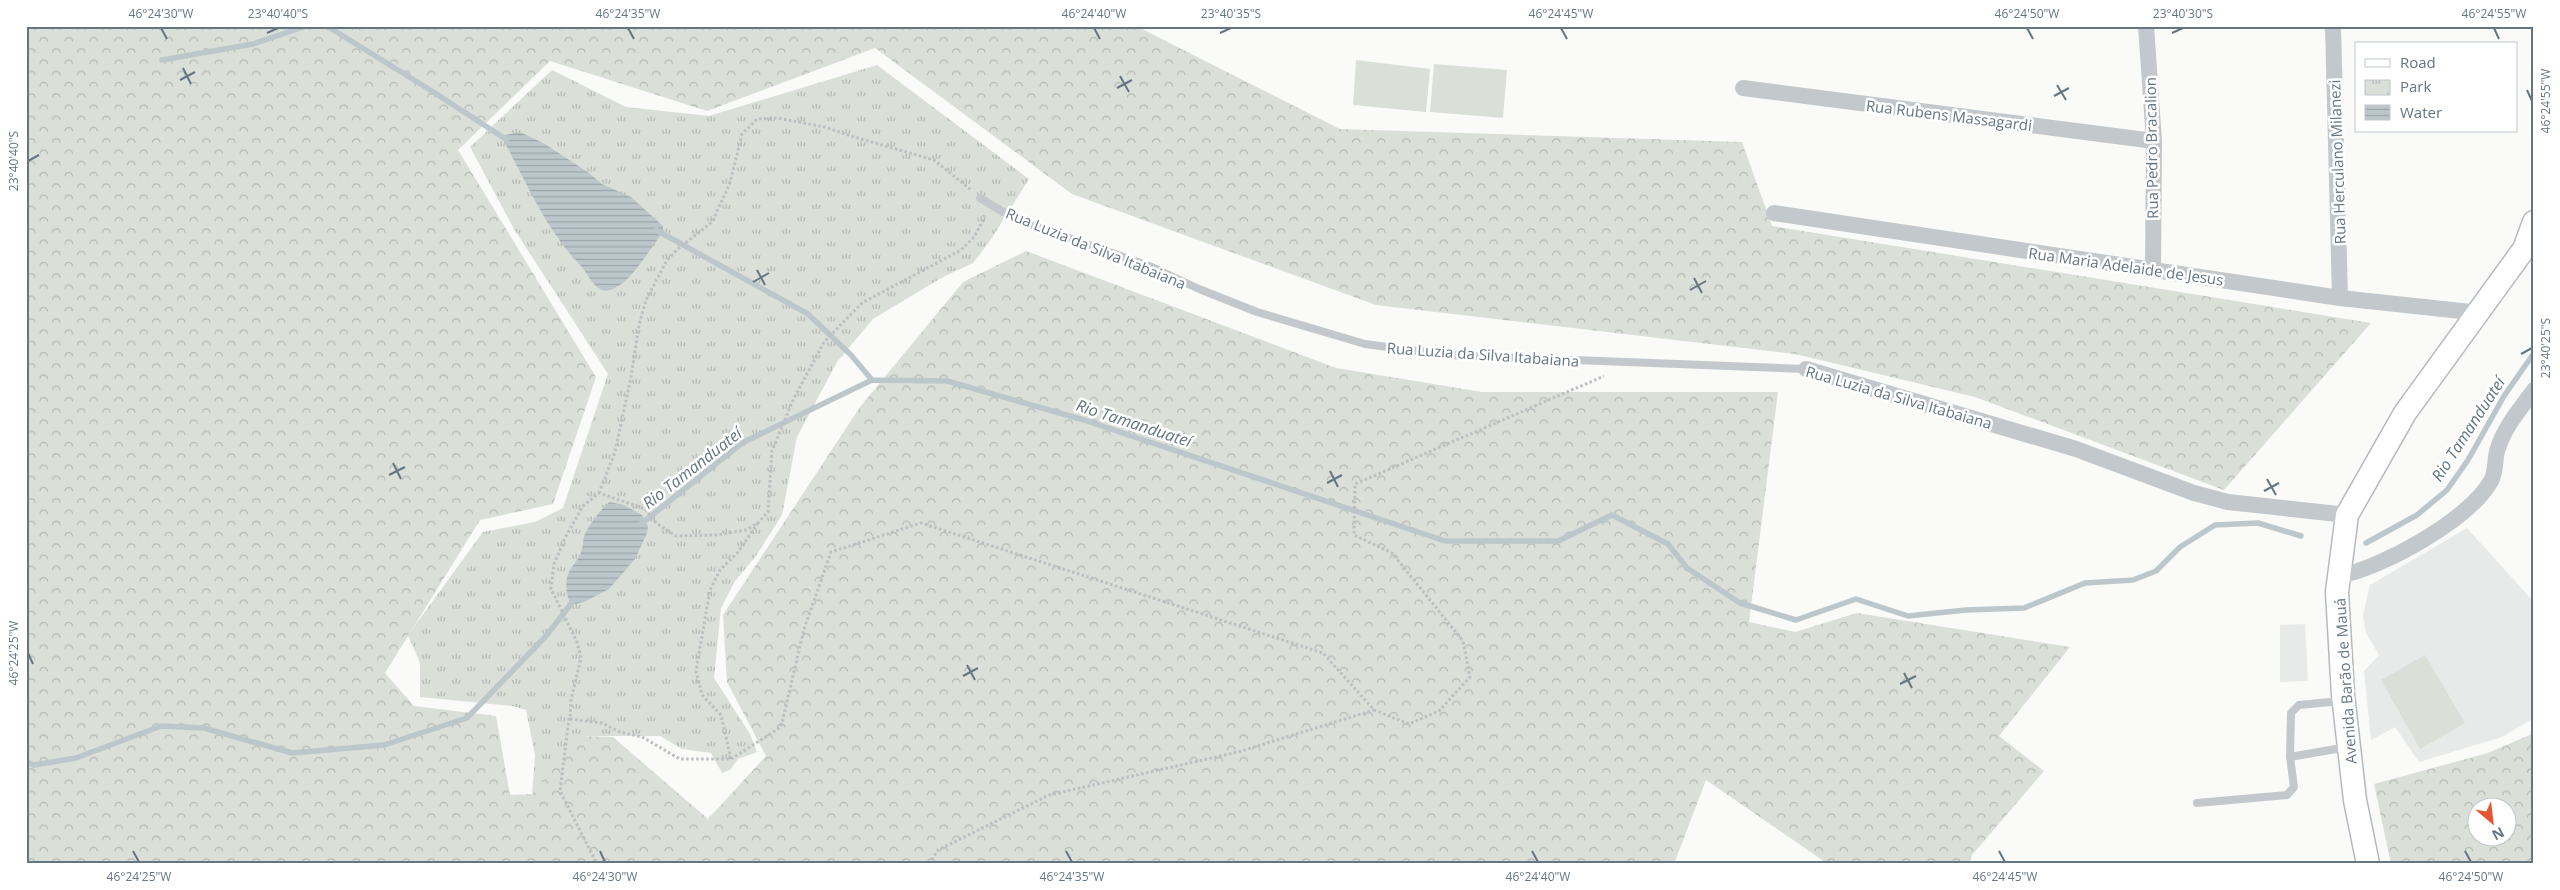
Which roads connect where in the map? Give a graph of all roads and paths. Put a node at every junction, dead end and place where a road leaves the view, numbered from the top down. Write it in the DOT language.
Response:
graph roads {
  1 [pos="2146,26"];
  2 [pos="2333,26"];
  3 [pos="1743,88"];
  4 [pos="2154,141"];
  5 [pos="980,198"];
  6 [pos="1774,213"];
  7 [pos="2534,222"];
  8 [pos="2529,252"];
  9 [pos="2153,270"];
  10 [pos="2340,298"];
  11 [pos="2480,313"];
  12 [pos="1633,363"];
  13 [pos="1806,369"];
  14 [pos="2534,390"];
  15 [pos="599,493"];
  16 [pos="2347,515"];
  17 [pos="758,523"];
  18 [pos="2339,576"];
  19 [pos="2344,701"];
  20 [pos="1374,710"];
  21 [pos="570,712"];
  22 [pos="2349,747"];
  23 [pos="2290,757"];
  24 [pos="731,759"];
  25 [pos="2197,804"];
  26 [pos="597,864"];
  27 [pos="929,864"];
  28 [pos="2368,864"];
  1 -- 4 [label="street, Rua Pedro Bracalion"];
  2 -- 10 [label="street, Rua Herculano Milanezi"];
  3 -- 4 [label="street, Rua Rubens Massagardi"];
  4 -- 9 [label="street, Rua Pedro Bracalion"];
  5 -- 12 [label="lane, Rua Luzia da Silva Itabaiana"];
  5 -- 15 [label="path"];
  5 -- 17 [label="path, Rua Luzia da Silva Itabaiana"];
  6 -- 9 [label="street, Rua Maria Adelaide de Jesus"];
  7 -- 8 [label="street, Avenida Barão de Mauá"];
  8 -- 11 [label="street, Avenida Barão de Mauá"];
  9 -- 10 [label="street, Rua Maria Adelaide de Jesus"];
  10 -- 11 [label="street, Rua Maria Adelaide de Jesus"];
  11 -- 16 [label="street, Avenida Barão de Mauá"];
  12 -- 13 [label="lane, Rua Luzia da Silva Itabaiana"];
  12 -- 20 [label="path"];
  13 -- 16 [label="street, Rua Luzia da Silva Itabaiana"];
  14 -- 18 [label="street"];
  15 -- 17 [label="path"];
  15 -- 21 [label="path"];
  16 -- 18 [label="street, Avenida Barão de Mauá"];
  17 -- 24 [label="path, Rua Luzia da Silva Itabaiana"];
  18 -- 19 [label="street, Avenida Barão de Mauá"];
  19 -- 22 [label="street, Avenida Barão de Mauá"];
  19 -- 23 [label="lane"];
  20 -- 24 [label="path"];
  20 -- 27 [label="path"];
  21 -- 24 [label="path"];
  21 -- 26 [label="path"];
  22 -- 23 [label="lane"];
  22 -- 28 [label="street, Avenida Barão de Mauá"];
  23 -- 25 [label="lane"];
}
